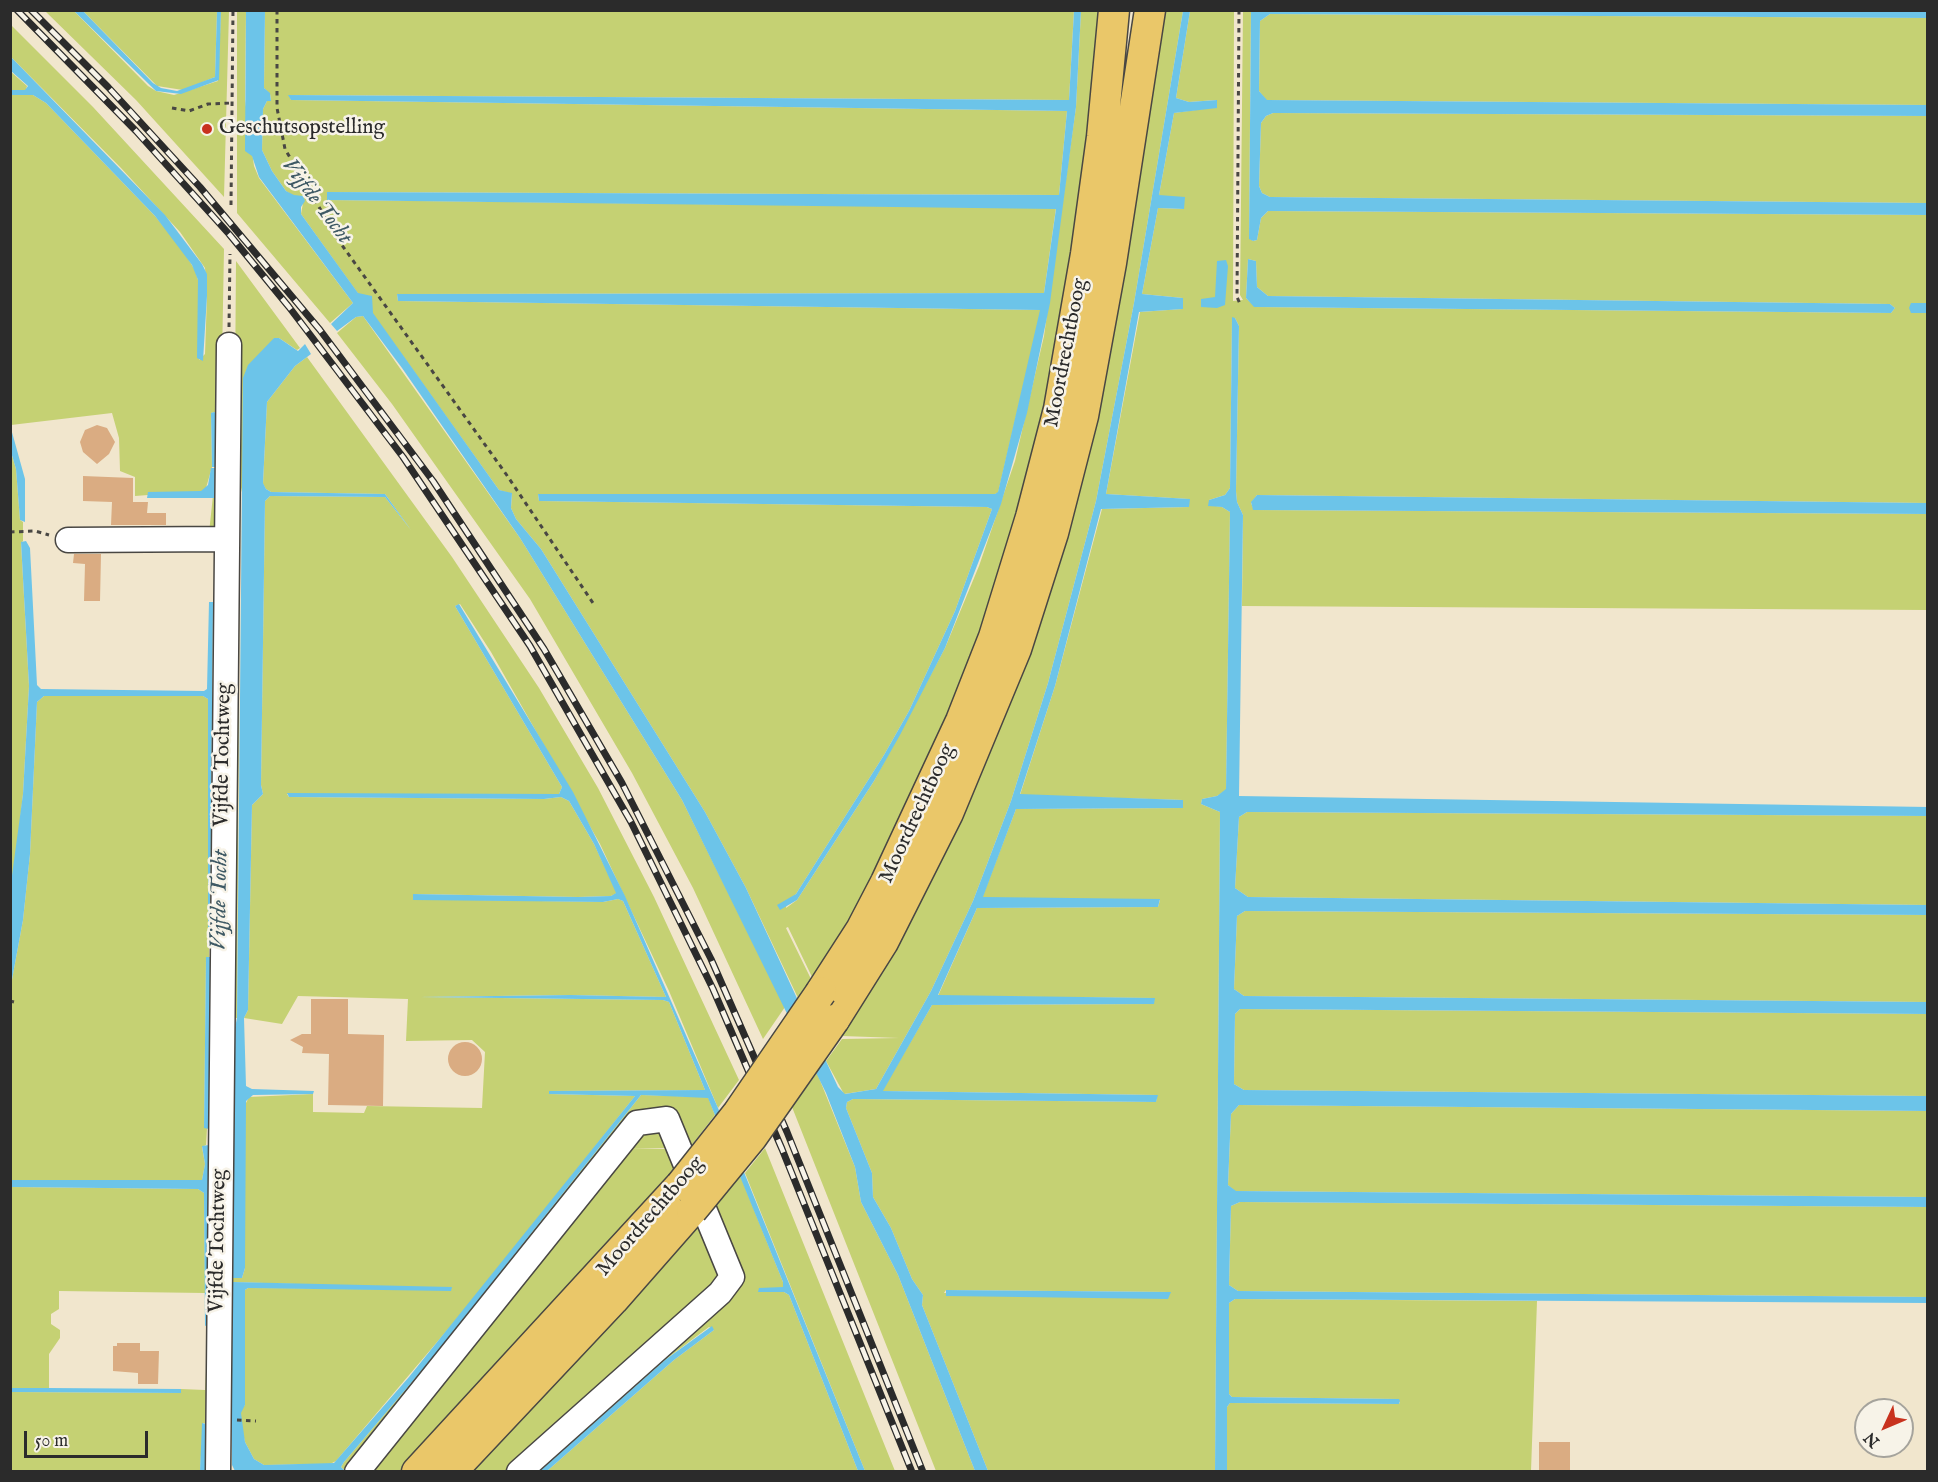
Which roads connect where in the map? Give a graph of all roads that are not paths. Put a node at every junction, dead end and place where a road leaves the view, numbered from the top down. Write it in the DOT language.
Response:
graph roads {
  1 [pos="1114,10"];
  2 [pos="1150,10"];
  3 [pos="229,345"];
  4 [pos="226,538"];
  5 [pos="68,540"];
  6 [pos="687,1198"];
  7 [pos="218,1472"];
  8 [pos="357,1472"];
  9 [pos="417,1472"];
  10 [pos="451,1472"];
  11 [pos="519,1472"];
  1 -- 6 [label="main road, Moordrechtboog, bridge"];
  2 -- 6 [label="main road, Moordrechtboog, bridge"];
  3 -- 4 [label="street, Vijfde Tochtweg"];
  4 -- 5 [label="street"];
  4 -- 7 [label="street, Vijfde Tochtweg"];
  6 -- 9 [label="main road, Moordrechtboog"];
  6 -- 10 [label="main road, Moordrechtboog"];
  8 -- 11 [label="street"];
}
